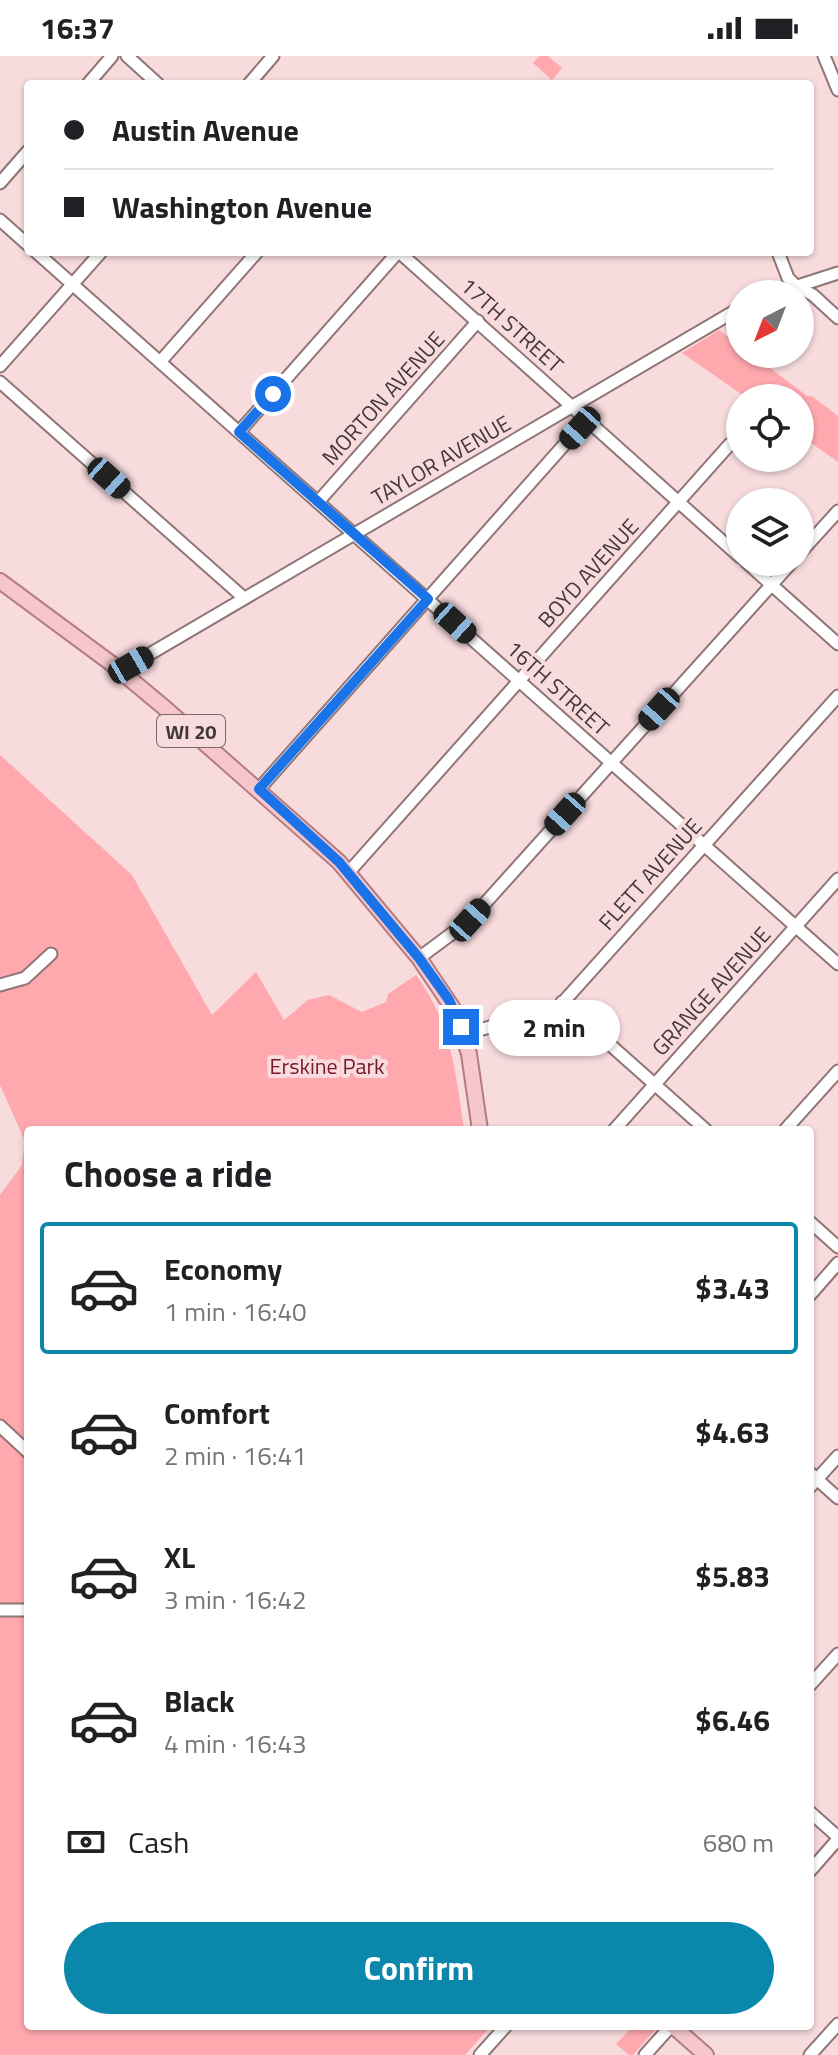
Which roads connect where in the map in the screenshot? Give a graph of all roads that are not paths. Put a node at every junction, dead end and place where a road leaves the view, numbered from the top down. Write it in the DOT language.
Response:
graph roads {
  1 [pos="112,56"];
  2 [pos="127,56"];
  3 [pos="273,56"];
  4 [pos="824,56"];
  5 [pos="91,80"];
  6 [pos="154,80"];
  7 [pos="252,80"];
  8 [pos="838,90"];
  9 [pos="24,156"];
  10 [pos="0,183"];
  11 [pos="0,220"];
  12 [pos="24,241"];
  13 [pos="40,256"];
  14 [pos="97,256"];
  15 [pos="253,256"];
  16 [pos="395,256"];
  17 [pos="404,256"];
  18 [pos="780,256"];
  19 [pos="838,273"];
  20 [pos="790,280"];
  21 [pos="814,280"];
  22 [pos="72,284"];
  23 [pos="814,296"];
  24 [pos="726,316"];
  25 [pos="838,318"];
  26 [pos="478,321"];
  27 [pos="160,362"];
  28 [pos="0,366"];
  29 [pos="0,382"];
  30 [pos="573,406"];
  31 [pos="587,419"];
  32 [pos="239,432"];
  33 [pos="726,449"];
  34 [pos="318,502"];
  35 [pos="680,502"];
  36 [pos="838,511"];
  37 [pos="354,533"];
  38 [pos="814,538"];
  39 [pos="726,544"];
  40 [pos="762,576"];
  41 [pos="780,576"];
  42 [pos="0,581"];
  43 [pos="772,585"];
  44 [pos="244,598"];
  45 [pos="428,599"];
  46 [pos="838,644"];
  47 [pos="122,674"];
  48 [pos="519,680"];
  49 [pos="838,696"];
  50 [pos="611,762"];
  51 [pos="259,789"];
  52 [pos="703,844"];
  53 [pos="348,873"];
  54 [pos="838,879"];
  55 [pos="795,926"];
  56 [pos="51,954"];
  57 [pos="419,958"];
  58 [pos="838,964"];
  59 [pos="0,985"];
  60 [pos="562,1002"];
  61 [pos="464,1034"];
  62 [pos="838,1071"];
  63 [pos="655,1084"];
  64 [pos="479,1126"];
  65 [pos="618,1126"];
  66 [pos="702,1126"];
  67 [pos="789,1126"];
  68 [pos="814,1226"];
  69 [pos="838,1247"];
  70 [pos="838,1263"];
  71 [pos="814,1290"];
  72 [pos="0,1426"];
  73 [pos="24,1448"];
  74 [pos="838,1456"];
  75 [pos="814,1477"];
  76 [pos="814,1480"];
  77 [pos="838,1498"];
  78 [pos="0,1610"];
  79 [pos="24,1610"];
  80 [pos="838,1654"];
  81 [pos="814,1681"];
  82 [pos="814,1816"];
  83 [pos="838,1838"];
  84 [pos="814,1866"];
  85 [pos="838,2024"];
  86 [pos="502,2030"];
  87 [pos="668,2030"];
  88 [pos="677,2030"];
  89 [pos="480,2055"];
  90 [pos="645,2055"];
  91 [pos="706,2055"];
  92 [pos="810,2055"];
  1 -- 5 [label="street"];
  2 -- 6 [label="street"];
  3 -- 7 [label="street"];
  4 -- 8 [label="street"];
  9 -- 10 [label="street"];
  11 -- 12 [label="street"];
  13 -- 22 [label="street, 16TH STREET"];
  14 -- 22 [label="street"];
  15 -- 27 [label="street"];
  16 -- 32 [label="street"];
  17 -- 26 [label="street, 17TH STREET"];
  18 -- 20 [label="street"];
  19 -- 21 [label="street"];
  22 -- 27 [label="street, 16TH STREET"];
  22 -- 28 [label="street"];
  23 -- 25 [label="street"];
  24 -- 30 [label="street, TAYLOR AVENUE"];
  26 -- 30 [label="street, 17TH STREET"];
  26 -- 34 [label="street, MORTON AVENUE"];
  27 -- 32 [label="street, 16TH STREET"];
  29 -- 44 [label="street"];
  30 -- 31 [label="street, 17TH STREET"];
  30 -- 37 [label="street, TAYLOR AVENUE"];
  31 -- 35 [label="street, 17TH STREET"];
  31 -- 45 [label="street"];
  32 -- 34 [label="street, 16TH STREET"];
  33 -- 35 [label="street, BOYD AVENUE"];
  34 -- 37 [label="street, 16TH STREET"];
  35 -- 39 [label="street, 17TH STREET"];
  35 -- 48 [label="street, BOYD AVENUE"];
  36 -- 38 [label="street"];
  37 -- 44 [label="street, TAYLOR AVENUE"];
  37 -- 45 [label="street, 16TH STREET"];
  40 -- 43 [label="street"];
  41 -- 43 [label="street"];
  42 -- 47 [label="main road, WI 20"];
  43 -- 46 [label="street"];
  43 -- 50 [label="street"];
  44 -- 47 [label="street, TAYLOR AVENUE"];
  45 -- 48 [label="street, 16TH STREET"];
  45 -- 51 [label="street"];
  47 -- 51 [label="main road, WI 20"];
  48 -- 50 [label="street, 16TH STREET"];
  48 -- 53 [label="street, BOYD AVENUE"];
  49 -- 52 [label="street, FLETT AVENUE"];
  50 -- 52 [label="street, 16TH STREET"];
  50 -- 57 [label="street"];
  51 -- 53 [label="main road, WI 20"];
  52 -- 55 [label="street, 16TH STREET"];
  52 -- 60 [label="street, FLETT AVENUE"];
  53 -- 57 [label="main road, WI 20"];
  54 -- 55 [label="street, GRANGE AVENUE"];
  55 -- 58 [label="street, 16TH STREET"];
  55 -- 63 [label="street, GRANGE AVENUE"];
  56 -- 59 [label="street"];
  57 -- 61 [label="main road, WI 20"];
  60 -- 61 [label="street, FLETT AVENUE"];
  60 -- 63 [label="street"];
  61 -- 64 [label="main road, WI 20"];
  62 -- 67 [label="street"];
  63 -- 65 [label="street, GRANGE AVENUE"];
  63 -- 66 [label="street"];
  68 -- 69 [label="street"];
  70 -- 71 [label="street"];
  72 -- 73 [label="street"];
  74 -- 75 [label="street"];
  76 -- 77 [label="street"];
  78 -- 79 [label="street"];
  80 -- 81 [label="street"];
  82 -- 83 [label="street"];
  83 -- 84 [label="street"];
  85 -- 92 [label="street"];
  86 -- 89 [label="street"];
  87 -- 90 [label="street"];
  88 -- 91 [label="main road"];
}
